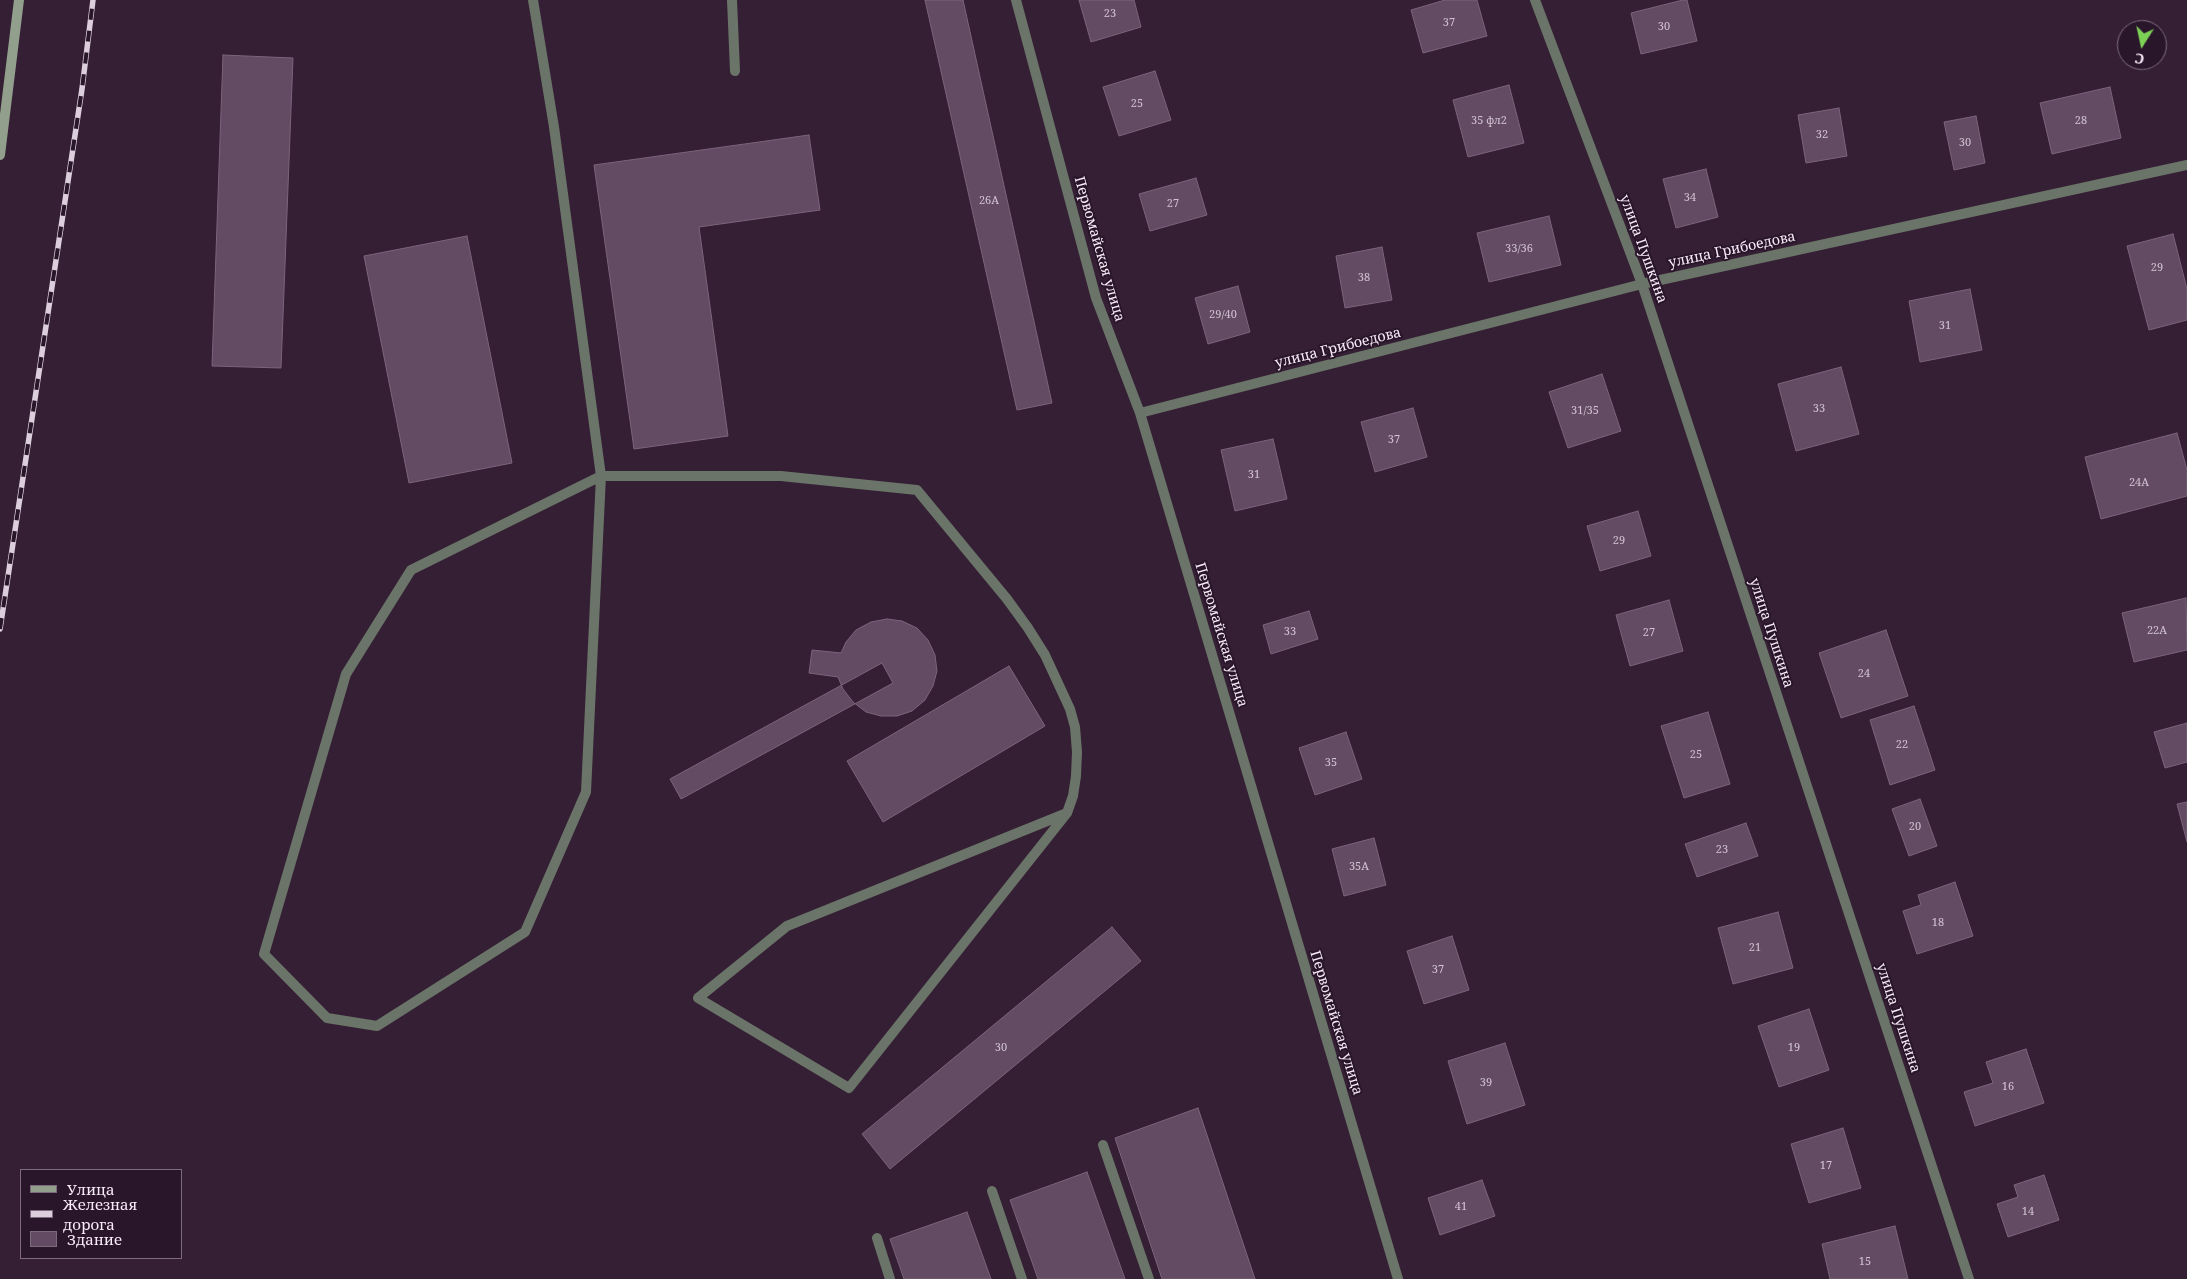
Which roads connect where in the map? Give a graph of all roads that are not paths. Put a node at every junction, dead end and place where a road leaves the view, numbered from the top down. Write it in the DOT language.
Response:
graph roads {
  1 [pos="19,0"];
  2 [pos="533,0"];
  3 [pos="732,0"];
  4 [pos="1016,0"];
  5 [pos="1535,0"];
  6 [pos="735,71"];
  7 [pos="0,155"];
  8 [pos="2187,165"];
  9 [pos="1642,284"];
  10 [pos="1140,413"];
  11 [pos="601,476"];
  12 [pos="1067,813"];
  13 [pos="1103,1145"];
  14 [pos="992,1191"];
  15 [pos="877,1238"];
  16 [pos="890,1279"];
  17 [pos="1022,1279"];
  18 [pos="1149,1279"];
  19 [pos="1398,1279"];
  20 [pos="1969,1279"];
  1 -- 7 [label="main road"];
  2 -- 11 [label="street"];
  3 -- 6 [label="street"];
  4 -- 10 [label="street, Первомайская улица"];
  5 -- 9 [label="street, улица Пушкина"];
  8 -- 9 [label="street, улица Грибоедова"];
  9 -- 10 [label="street, улица Грибоедова"];
  9 -- 20 [label="street, улица Пушкина"];
  10 -- 19 [label="street, Первомайская улица"];
  11 -- 11 [label="street"];
  11 -- 12 [label="street"];
  12 -- 12 [label="street"];
  13 -- 18 [label="street"];
  14 -- 17 [label="street"];
  15 -- 16 [label="street"];
}
